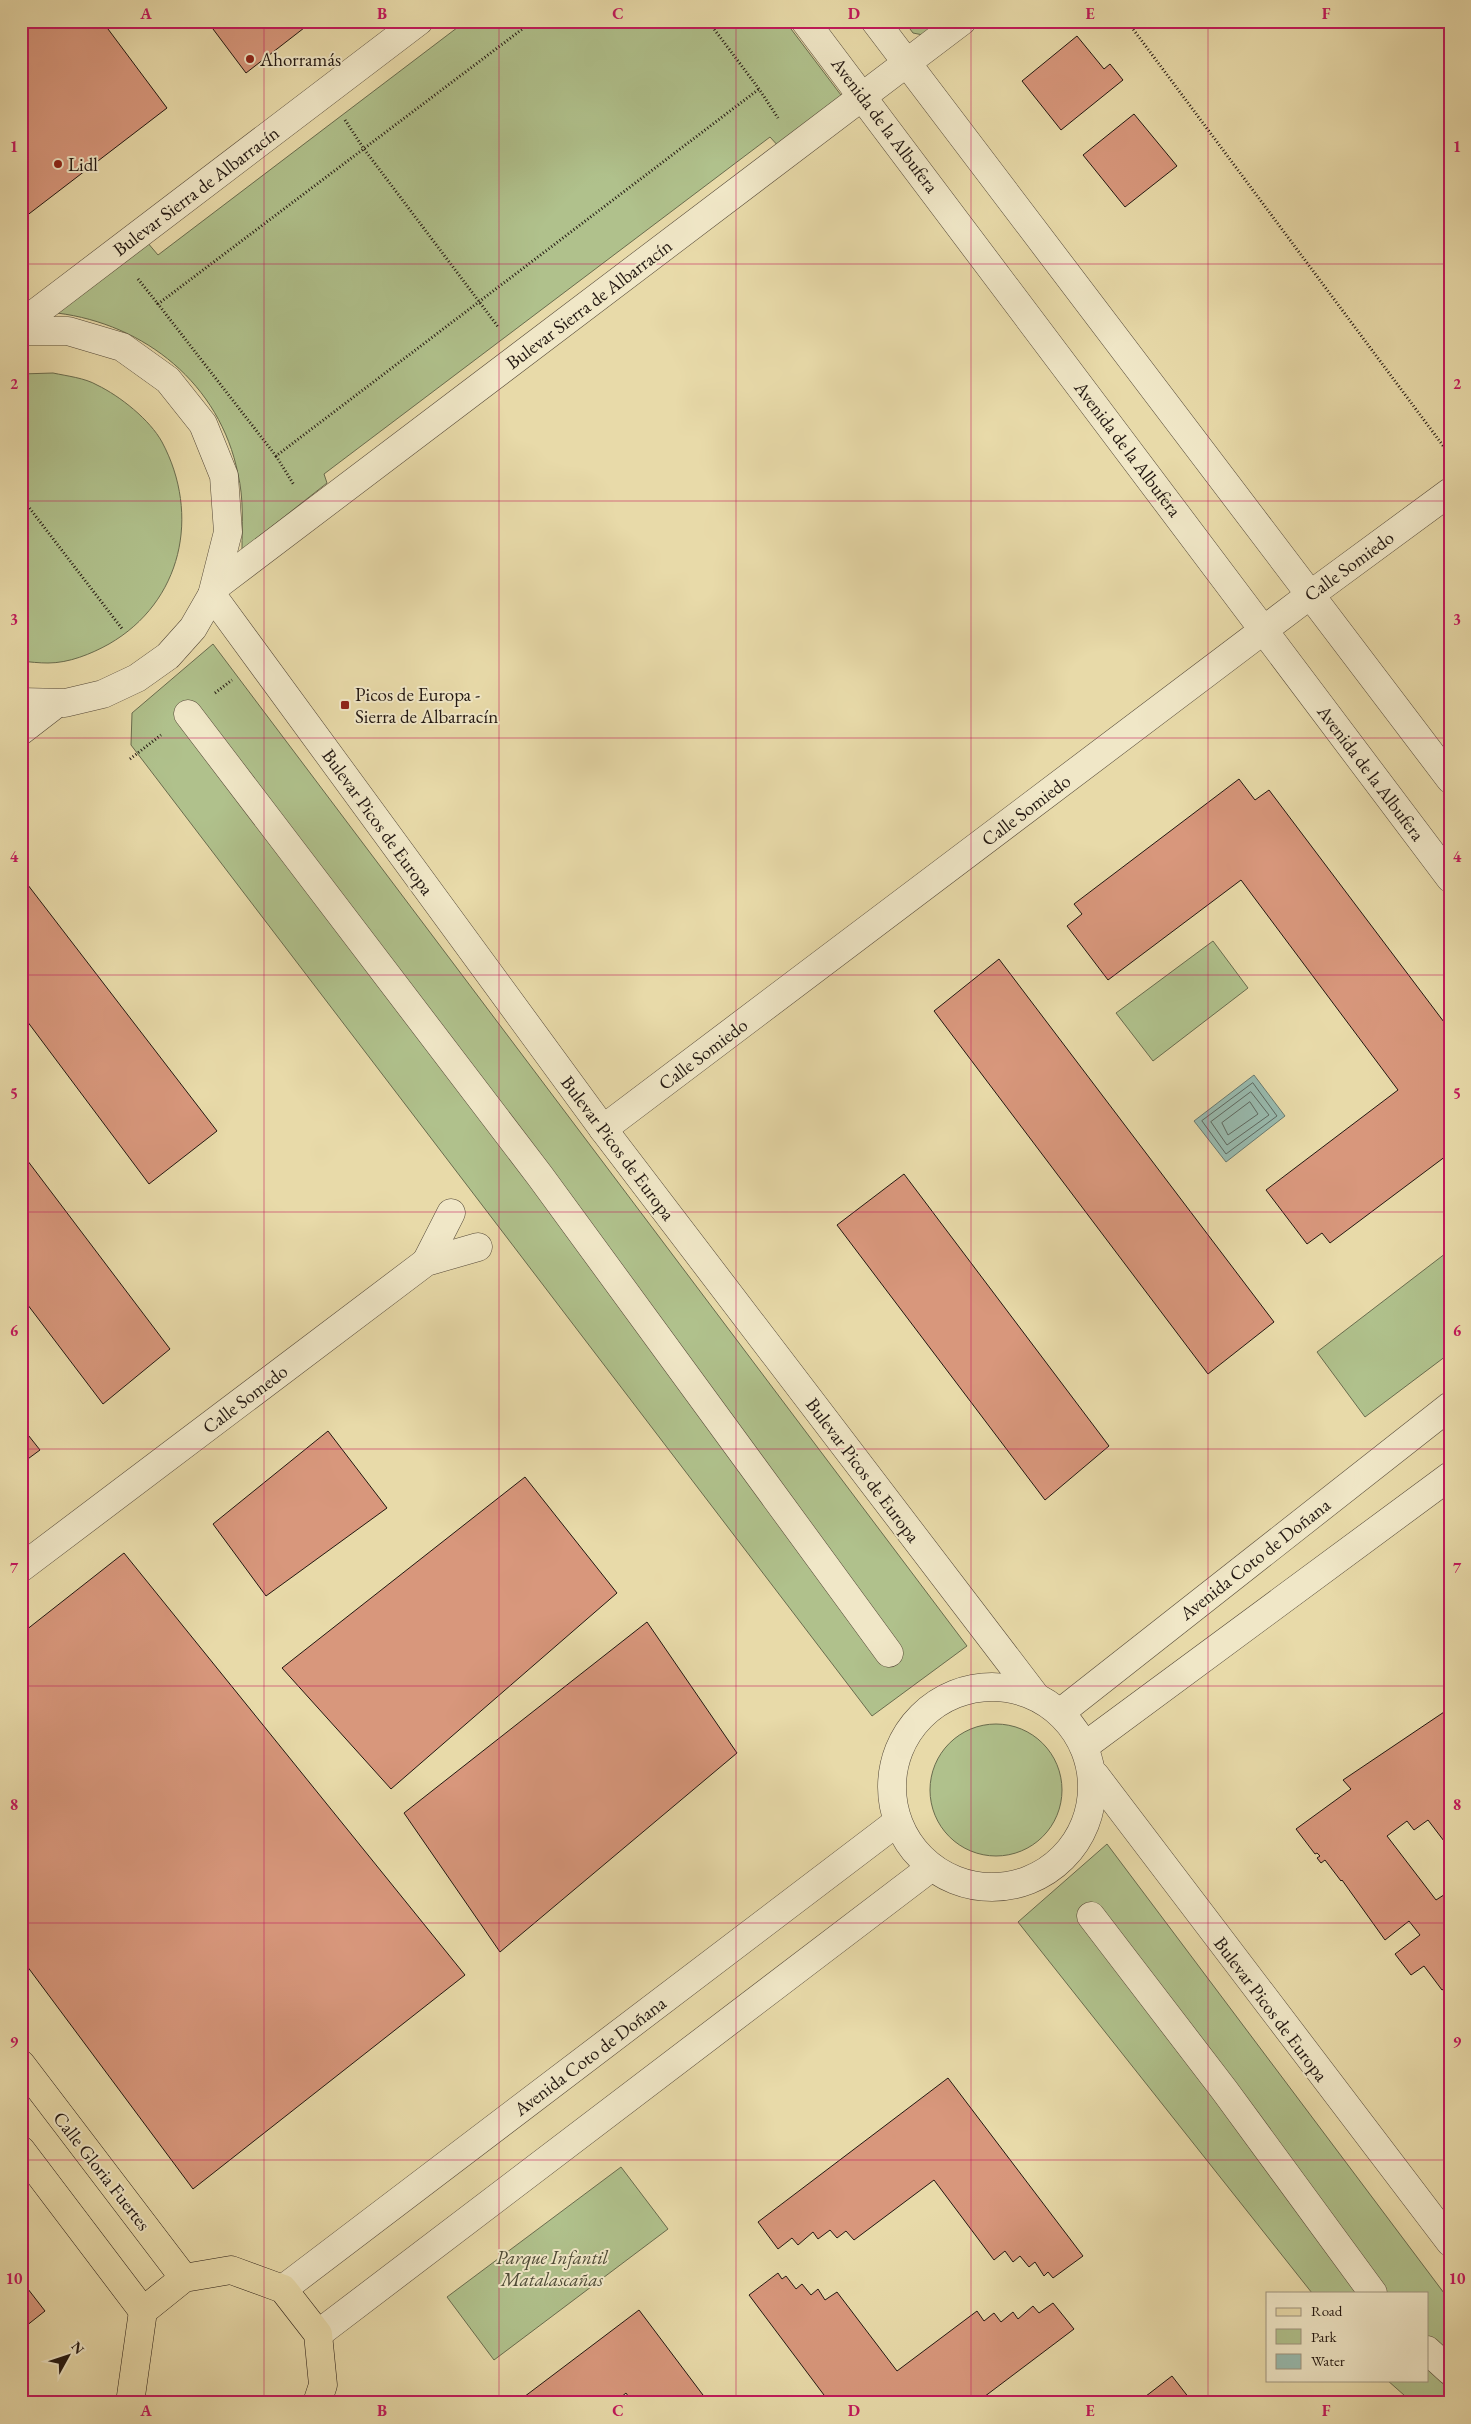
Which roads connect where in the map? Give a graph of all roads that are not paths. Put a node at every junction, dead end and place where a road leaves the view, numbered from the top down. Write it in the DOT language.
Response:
graph roads {
  1 [pos="419,21"];
  2 [pos="806,21"];
  3 [pos="875,21"];
  4 [pos="962,21"];
  5 [pos="907,63"];
  6 [pos="863,96"];
  7 [pos="21,324"];
  8 [pos="21,331"];
  9 [pos="1450,492"];
  10 [pos="214,591"];
  11 [pos="1310,595"];
  12 [pos="1264,630"];
  13 [pos="21,702"];
  14 [pos="56,704"];
  15 [pos="188,714"];
  16 [pos="21,731"];
  17 [pos="1450,779"];
  18 [pos="1450,878"];
  19 [pos="603,1129"];
  20 [pos="451,1213"];
  21 [pos="478,1247"];
  22 [pos="426,1262"];
  23 [pos="1450,1406"];
  24 [pos="1450,1476"];
  25 [pos="21,1568"];
  26 [pos="889,1653"];
  27 [pos="1034,1694"];
  28 [pos="1061,1712"];
  29 [pos="1086,1745"];
  30 [pos="1095,1775"];
  31 [pos="896,1823"];
  32 [pos="929,1869"];
  33 [pos="1091,1916"];
  34 [pos="21,2064"];
  35 [pos="21,2150"];
  36 [pos="1450,2242"];
  37 [pos="184,2278"];
  38 [pos="283,2289"];
  39 [pos="1372,2292"];
  40 [pos="142,2312"];
  41 [pos="318,2334"];
  42 [pos="1428,2351"];
  43 [pos="1450,2371"];
  44 [pos="130,2403"];
  45 [pos="317,2403"];
  1 -- 7 [label="street, Bulevar Sierra de Albarracín"];
  2 -- 6 [label="street, Avenida de la Albufera"];
  3 -- 5 [label="street"];
  4 -- 5 [label="street, Bulevar Sierra de Albarracín"];
  5 -- 6 [label="street, Bulevar Sierra de Albarracín"];
  5 -- 11 [label="street"];
  6 -- 10 [label="street, Bulevar Sierra de Albarracín"];
  6 -- 12 [label="street, Avenida de la Albufera"];
  8 -- 10 [label="street"];
  9 -- 11 [label="street, Calle Somiedo"];
  10 -- 14 [label="street"];
  10 -- 19 [label="street, Bulevar Picos de Europa"];
  11 -- 12 [label="street, Calle Somiedo"];
  11 -- 17 [label="street"];
  12 -- 18 [label="street, Avenida de la Albufera"];
  12 -- 19 [label="street, Calle Somiedo"];
  13 -- 14 [label="street"];
  14 -- 16 [label="street"];
  15 -- 26 [label="street"];
  19 -- 27 [label="street, Bulevar Picos de Europa"];
  20 -- 22 [label="street"];
  21 -- 22 [label="street, Calle Somedo"];
  22 -- 25 [label="street, Calle Somedo"];
  23 -- 28 [label="street, Avenida Coto de Doñana"];
  24 -- 29 [label="street"];
  27 -- 28 [label="street"];
  27 -- 31 [label="street"];
  28 -- 29 [label="street"];
  29 -- 30 [label="street"];
  30 -- 32 [label="street"];
  30 -- 36 [label="street, Bulevar Picos de Europa"];
  31 -- 32 [label="street"];
  31 -- 38 [label="street, Avenida Coto de Doñana"];
  32 -- 41 [label="street"];
  33 -- 39 [label="street"];
  34 -- 37 [label="main road, Calle Gloria Fuertes"];
  35 -- 40 [label="main road"];
  37 -- 38 [label="main road"];
  37 -- 40 [label="main road"];
  38 -- 41 [label="main road"];
  40 -- 44 [label="main road"];
  41 -- 45 [label="main road"];
  42 -- 43 [label="street"];
}
